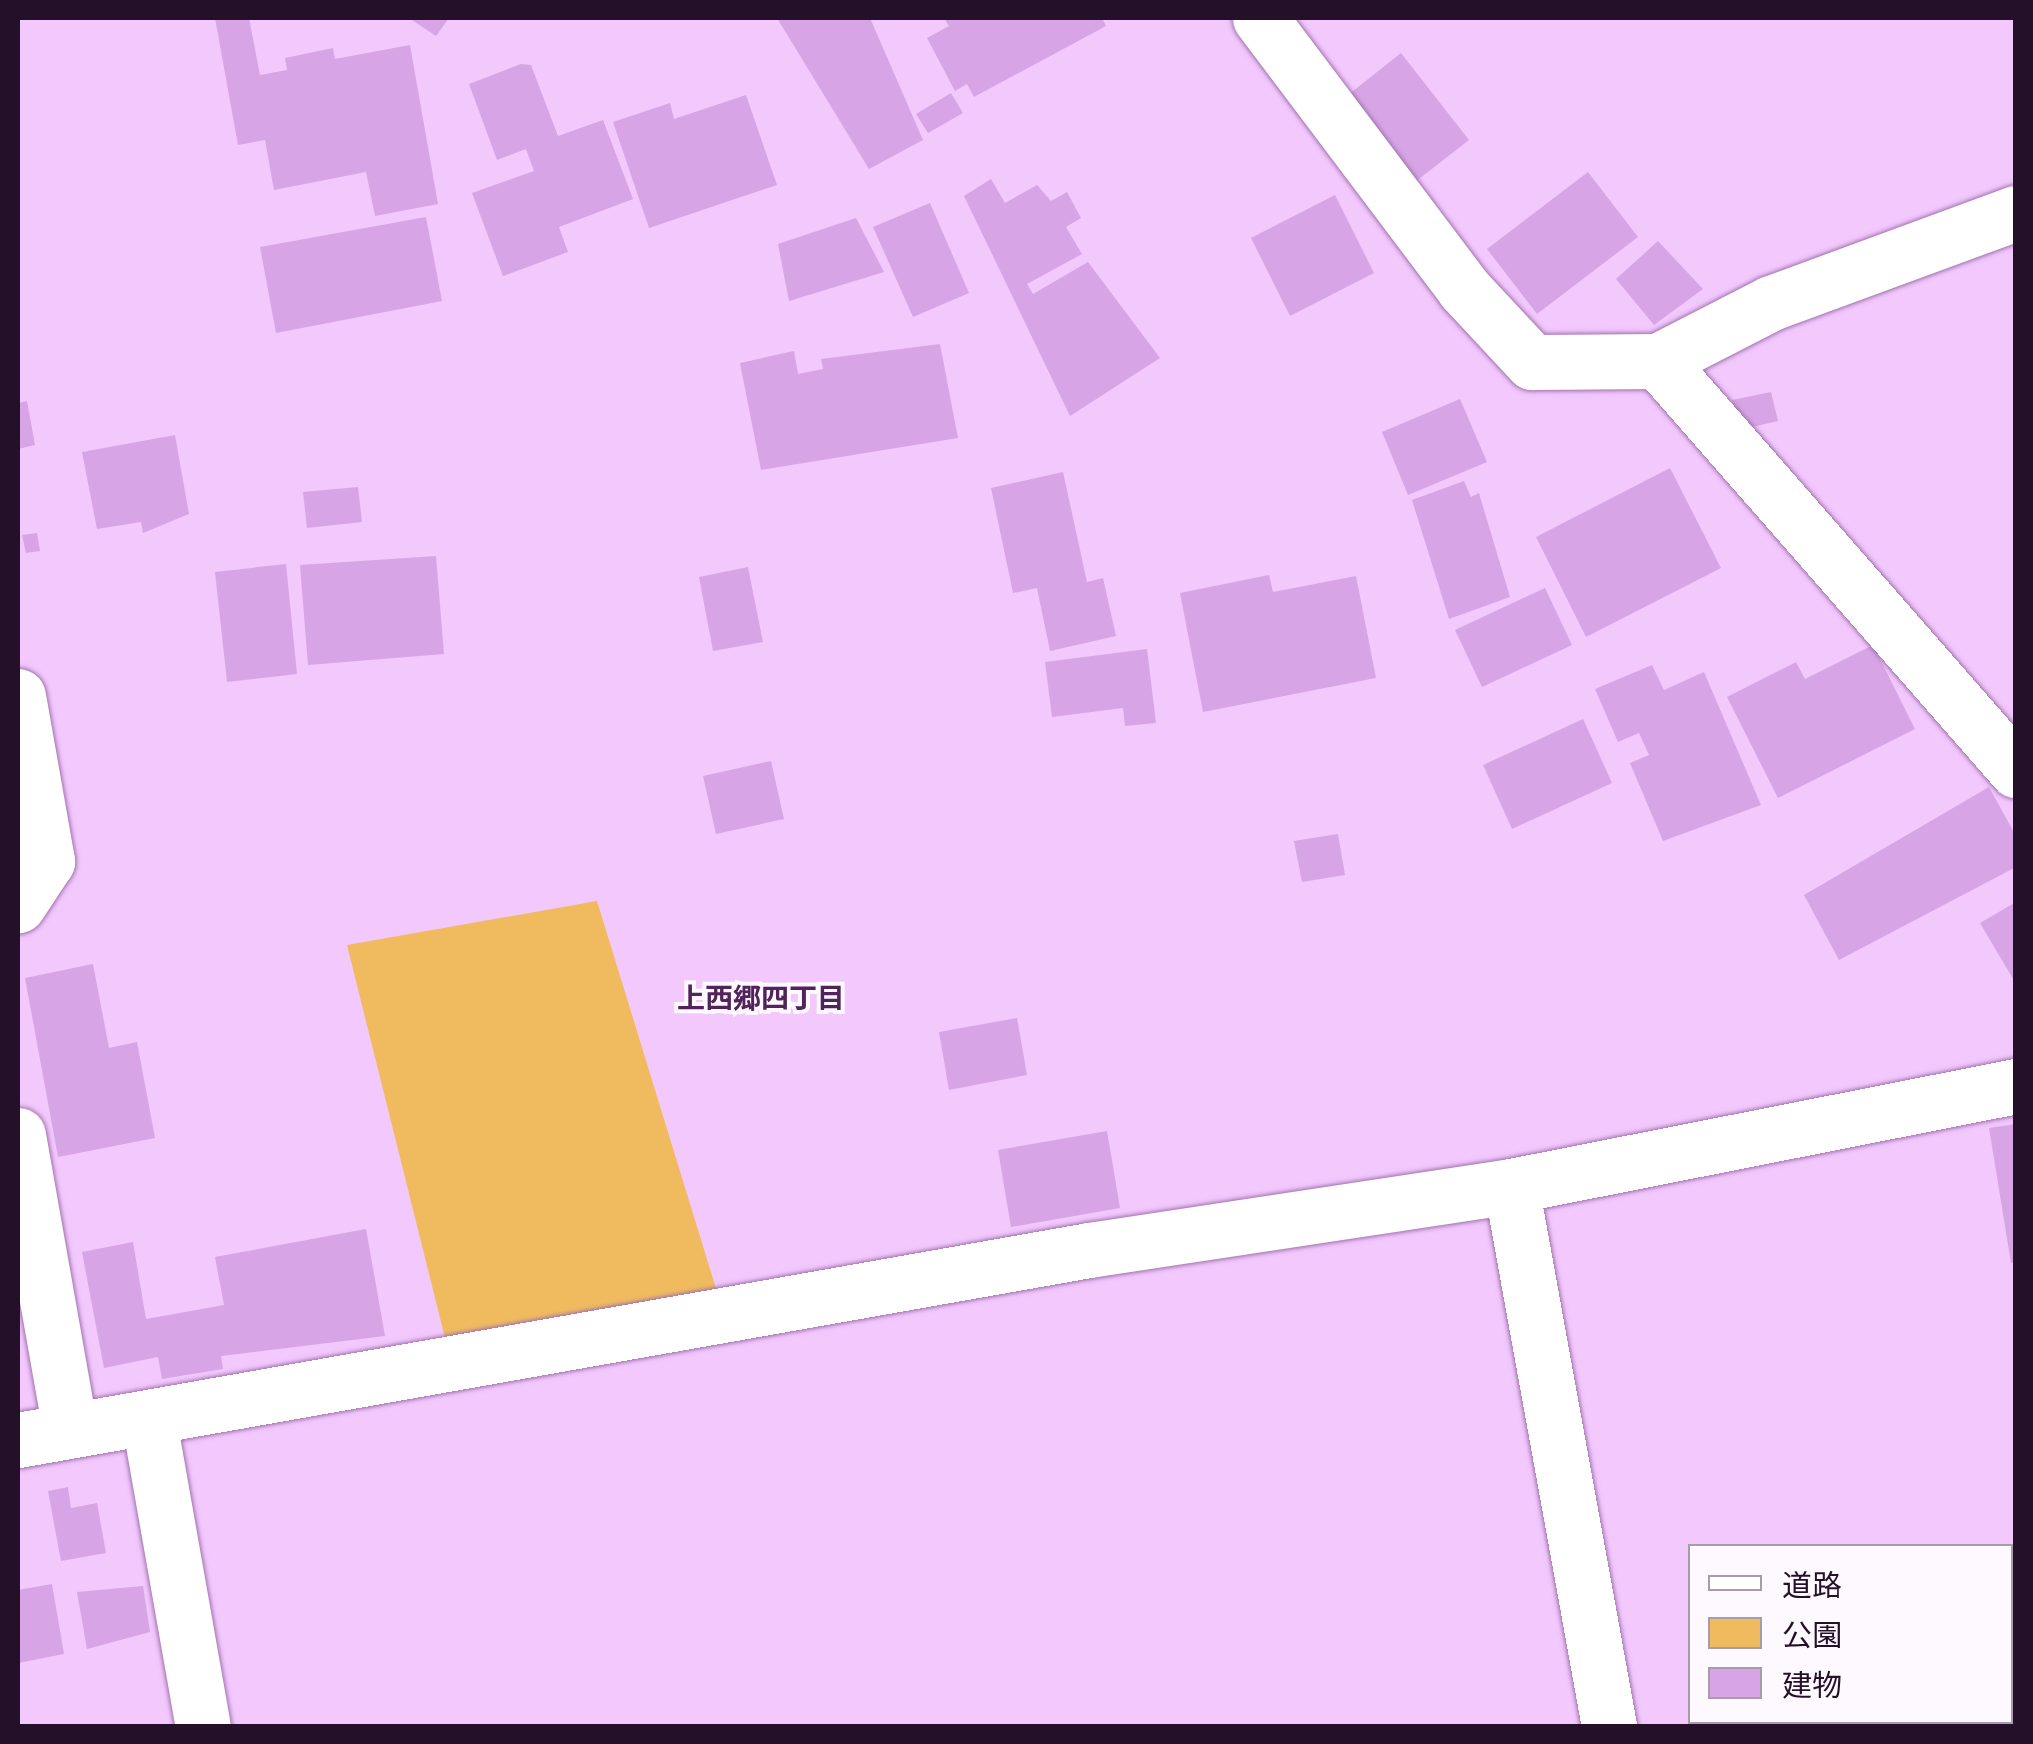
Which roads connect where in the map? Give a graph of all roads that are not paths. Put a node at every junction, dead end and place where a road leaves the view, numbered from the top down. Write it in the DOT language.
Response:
graph roads {
  1 [pos="1260,18"];
  2 [pos="2016,214"];
  3 [pos="1658,361"];
  4 [pos="18,696"];
  5 [pos="2016,770"];
  6 [pos="18,905"];
  7 [pos="2016,1086"];
  8 [pos="18,1136"];
  9 [pos="1512,1186"];
  10 [pos="149,1421"];
  11 [pos="70,1429"];
  12 [pos="18,1440"];
  13 [pos="202,1726"];
  14 [pos="1610,1726"];
  1 -- 3 [label="street"];
  2 -- 3 [label="street"];
  3 -- 5 [label="street"];
  4 -- 6 [label="street"];
  7 -- 9 [label="street"];
  8 -- 11 [label="street"];
  9 -- 10 [label="street"];
  9 -- 14 [label="street"];
  10 -- 11 [label="street"];
  10 -- 13 [label="street"];
  11 -- 12 [label="street"];
}
